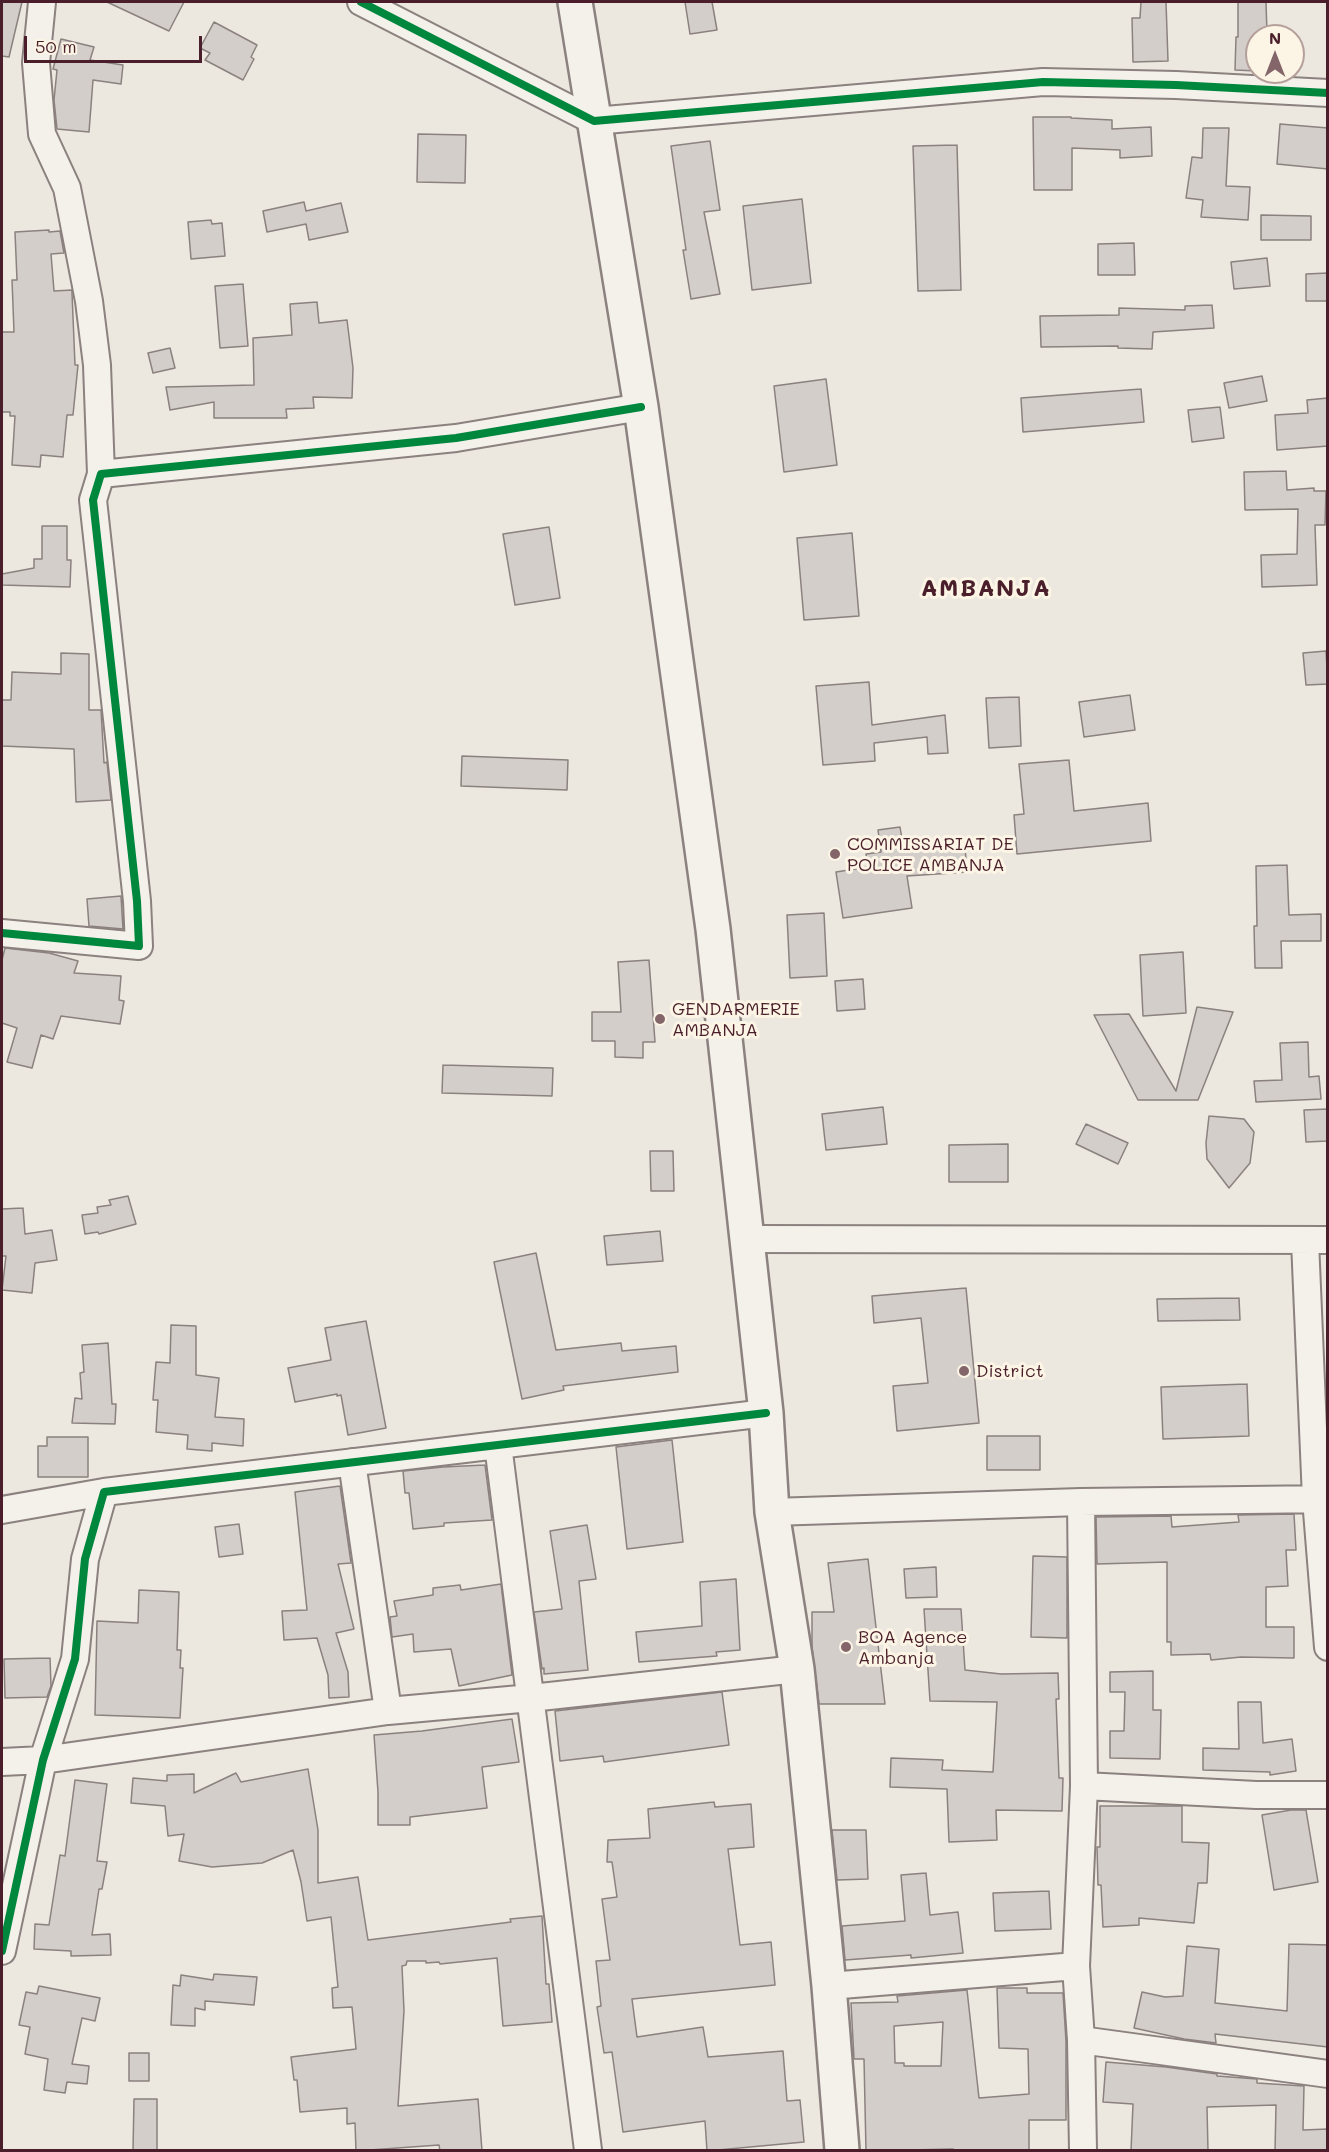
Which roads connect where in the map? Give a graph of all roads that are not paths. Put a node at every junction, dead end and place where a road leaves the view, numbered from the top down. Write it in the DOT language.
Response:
graph roads {
  1 [pos="42,2"];
  2 [pos="362,2"];
  3 [pos="575,2"];
  4 [pos="1328,93"];
  5 [pos="594,121"];
  6 [pos="641,407"];
  7 [pos="101,474"];
  8 [pos="2,933"];
  9 [pos="746,1239"];
  10 [pos="1316,1240"];
  11 [pos="766,1413"];
  12 [pos="498,1445"];
  13 [pos="352,1462"];
  14 [pos="104,1492"];
  15 [pos="1322,1499"];
  16 [pos="1081,1502"];
  17 [pos="2,1510"];
  18 [pos="772,1512"];
  19 [pos="1328,1647"];
  20 [pos="797,1668"];
  21 [pos="531,1698"];
  22 [pos="388,1712"];
  23 [pos="43,1760"];
  24 [pos="2,1762"];
  25 [pos="1084,1786"];
  26 [pos="1328,1795"];
  27 [pos="2,1951"];
  28 [pos="1076,1966"];
  29 [pos="829,1986"];
  30 [pos="1081,2040"];
  31 [pos="1328,2074"];
  32 [pos="588,2151"];
  33 [pos="842,2151"];
  34 [pos="1083,2151"];
  1 -- 7 [label="street"];
  2 -- 5 [label="street"];
  3 -- 5 [label="main road"];
  4 -- 5 [label="street"];
  5 -- 6 [label="main road"];
  6 -- 7 [label="street"];
  6 -- 9 [label="main road"];
  7 -- 8 [label="street"];
  9 -- 10 [label="street"];
  9 -- 11 [label="main road"];
  10 -- 15 [label="street"];
  11 -- 12 [label="street"];
  11 -- 18 [label="main road"];
  12 -- 13 [label="street"];
  12 -- 21 [label="street"];
  13 -- 14 [label="street"];
  13 -- 22 [label="street"];
  14 -- 17 [label="street"];
  14 -- 23 [label="street"];
  15 -- 16 [label="street"];
  15 -- 19 [label="street"];
  16 -- 18 [label="street"];
  16 -- 25 [label="street"];
  18 -- 20 [label="main road"];
  20 -- 21 [label="street"];
  20 -- 29 [label="main road"];
  21 -- 22 [label="street"];
  21 -- 32 [label="street"];
  22 -- 23 [label="street"];
  23 -- 24 [label="street"];
  23 -- 27 [label="street"];
  25 -- 26 [label="street"];
  25 -- 28 [label="street"];
  28 -- 29 [label="street"];
  28 -- 30 [label="street"];
  29 -- 33 [label="main road"];
  30 -- 31 [label="street"];
  30 -- 34 [label="street"];
}
